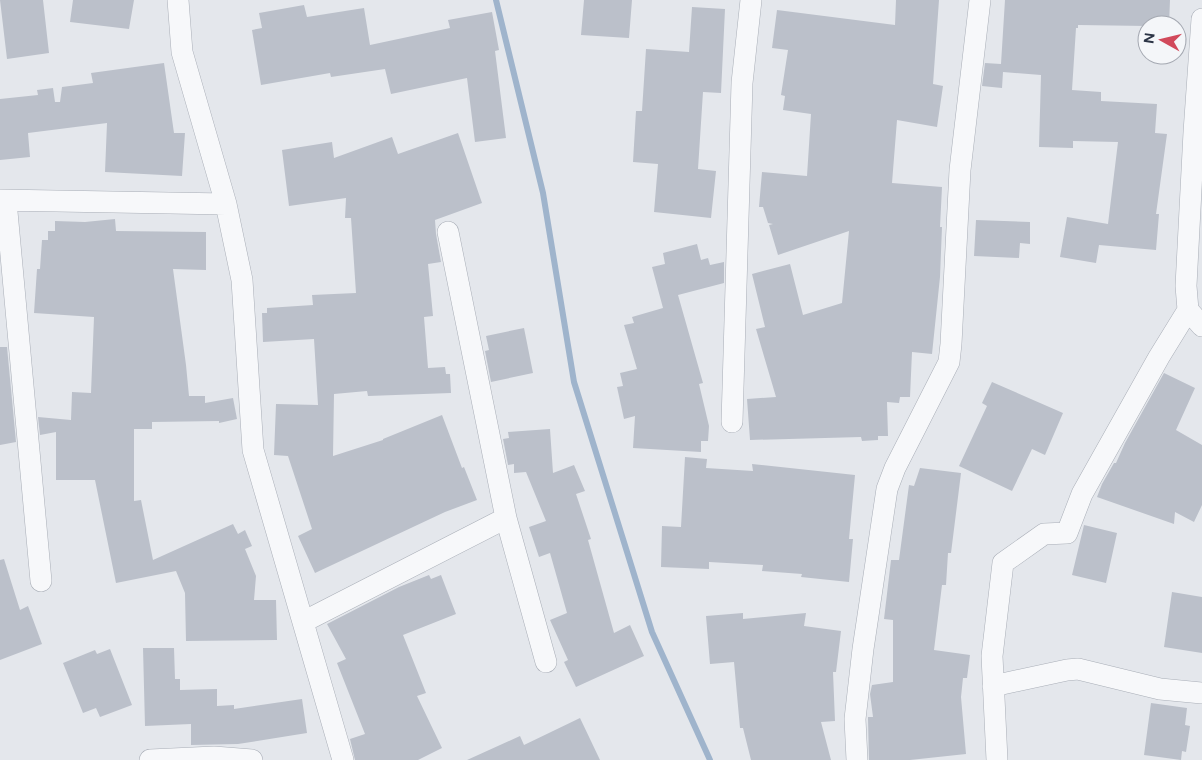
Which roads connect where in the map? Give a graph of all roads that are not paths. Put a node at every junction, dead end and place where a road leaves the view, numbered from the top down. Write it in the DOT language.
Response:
graph roads {
  1 [pos="178,0"];
  2 [pos="752,0"];
  3 [pos="980,0"];
  4 [pos="1202,19"];
  5 [pos="3,201"];
  6 [pos="226,204"];
  7 [pos="448,232"];
  8 [pos="1188,310"];
  9 [pos="1202,326"];
  10 [pos="732,422"];
  11 [pos="506,518"];
  12 [pos="42,581"];
  13 [pos="303,622"];
  14 [pos="546,662"];
  15 [pos="993,686"];
  16 [pos="1202,693"];
  17 [pos="150,760"];
  18 [pos="252,760"];
  19 [pos="343,760"];
  20 [pos="857,760"];
  21 [pos="996,760"];
  1 -- 6 [label="street"];
  2 -- 10 [label="street"];
  3 -- 20 [label="street"];
  4 -- 8 [label="street"];
  5 -- 6 [label="street"];
  5 -- 12 [label="street"];
  6 -- 13 [label="street"];
  7 -- 11 [label="street"];
  8 -- 9 [label="street"];
  8 -- 15 [label="street"];
  11 -- 13 [label="street"];
  11 -- 14 [label="street"];
  13 -- 19 [label="street"];
  15 -- 16 [label="street"];
  15 -- 21 [label="street"];
  17 -- 18 [label="street"];
}
